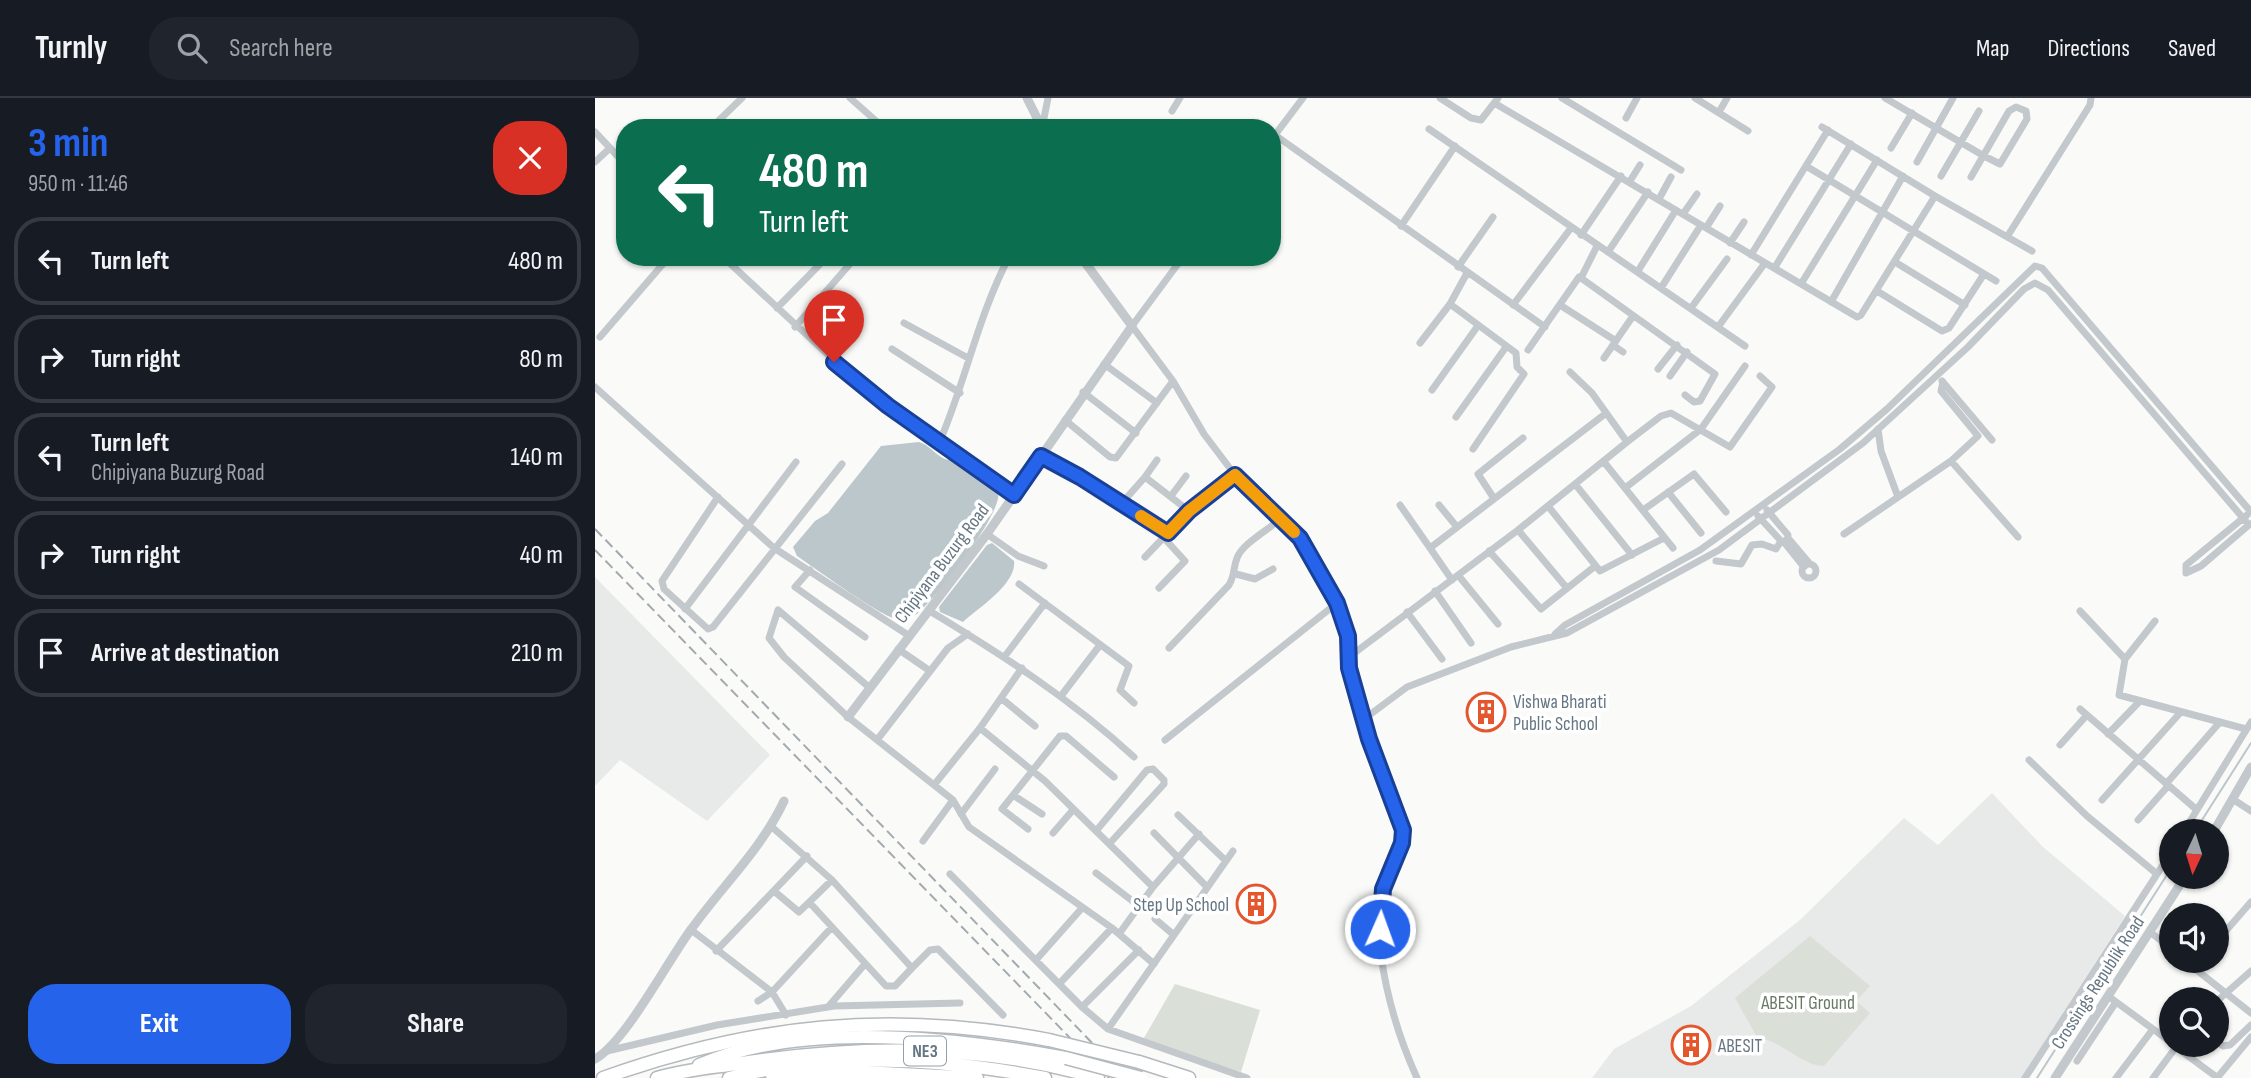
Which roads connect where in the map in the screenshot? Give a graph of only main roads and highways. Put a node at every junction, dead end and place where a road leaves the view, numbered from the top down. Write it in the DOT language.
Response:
graph roads {
  1 [pos="648,1062"];
  2 [pos="756,1064"];
  3 [pos="595,1072"];
  4 [pos="1092,1076"];
  5 [pos="603,1078"];
  6 [pos="657,1078"];
  7 [pos="729,1078"];
  8 [pos="977,1078"];
  9 [pos="1045,1078"];
  10 [pos="1141,1078"];
  11 [pos="1189,1078"];
  1 -- 3 [label="highway"];
  1 -- 5 [label="highway"];
  1 -- 11 [label="highway, bridge"];
  2 -- 4 [label="highway, NE3"];
  2 -- 6 [label="highway, NE3"];
  2 -- 7 [label="highway"];
  2 -- 8 [label="highway"];
  2 -- 9 [label="highway, NE3"];
  2 -- 10 [label="highway, bridge"];
}
